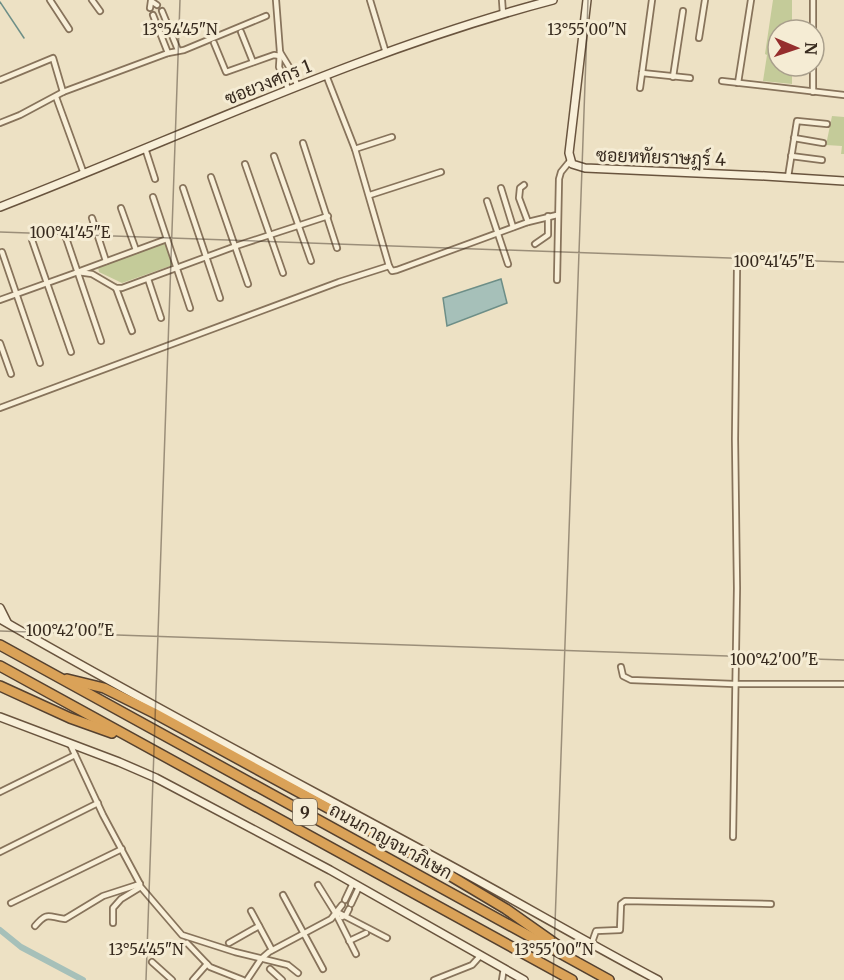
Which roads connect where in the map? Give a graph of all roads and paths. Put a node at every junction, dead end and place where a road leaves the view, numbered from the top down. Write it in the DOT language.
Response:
graph roads {
  1 [pos="50,0"];
  2 [pos="92,0"];
  3 [pos="151,0"];
  4 [pos="276,0"];
  5 [pos="370,0"];
  6 [pos="502,0"];
  7 [pos="553,0"];
  8 [pos="587,0"];
  9 [pos="652,0"];
  10 [pos="705,0"];
  11 [pos="751,0"];
  12 [pos="813,0"];
  13 [pos="537,2"];
  14 [pos="158,5"];
  15 [pos="150,8"];
  16 [pos="683,10"];
  17 [pos="100,11"];
  18 [pos="162,11"];
  19 [pos="503,14"];
  20 [pos="153,15"];
  21 [pos="266,16"];
  22 [pos="813,18"];
  23 [pos="69,29"];
  24 [pos="241,32"];
  25 [pos="699,38"];
  26 [pos="214,43"];
  27 [pos="178,50"];
  28 [pos="168,52"];
  29 [pos="386,53"];
  30 [pos="280,54"];
  31 [pos="253,62"];
  32 [pos="642,73"];
  33 [pos="326,75"];
  34 [pos="673,77"];
  35 [pos="690,78"];
  36 [pos="813,78"];
  37 [pos="0,80"];
  38 [pos="722,81"];
  39 [pos="738,83"];
  40 [pos="297,85"];
  41 [pos="640,88"];
  42 [pos="288,89"];
  43 [pos="63,92"];
  44 [pos="813,92"];
  45 [pos="844,95"];
  46 [pos="56,97"];
  47 [pos="0,123"];
  48 [pos="827,124"];
  49 [pos="392,137"];
  50 [pos="794,138"];
  51 [pos="303,143"];
  52 [pos="823,143"];
  53 [pos="145,148"];
  54 [pos="355,150"];
  55 [pos="274,156"];
  56 [pos="791,156"];
  57 [pos="570,160"];
  58 [pos="822,160"];
  59 [pos="245,164"];
  60 [pos="441,172"];
  61 [pos="84,174"];
  62 [pos="212,177"];
  63 [pos="788,177"];
  64 [pos="154,179"];
  65 [pos="844,181"];
  66 [pos="524,186"];
  67 [pos="183,188"];
  68 [pos="501,189"];
  69 [pos="370,195"];
  70 [pos="153,197"];
  71 [pos="487,201"];
  72 [pos="0,207"];
  73 [pos="121,208"];
  74 [pos="557,215"];
  75 [pos="328,216"];
  76 [pos="548,216"];
  77 [pos="92,218"];
  78 [pos="528,222"];
  79 [pos="300,226"];
  80 [pos="513,227"];
  81 [pos="63,230"];
  82 [pos="499,233"];
  83 [pos="270,236"];
  84 [pos="167,239"];
  85 [pos="32,240"];
  86 [pos="535,244"];
  87 [pos="236,246"];
  88 [pos="337,248"];
  89 [pos="136,250"];
  90 [pos="2,252"];
  91 [pos="207,257"];
  92 [pos="106,261"];
  93 [pos="311,261"];
  94 [pos="508,264"];
  95 [pos="389,266"];
  96 [pos="177,268"];
  97 [pos="737,269"];
  98 [pos="78,272"];
  99 [pos="283,273"];
  100 [pos="148,279"];
  101 [pos="557,280"];
  102 [pos="47,284"];
  103 [pos="248,284"];
  104 [pos="116,288"];
  105 [pos="16,294"];
  106 [pos="220,298"];
  107 [pos="0,300"];
  108 [pos="190,308"];
  109 [pos="161,318"];
  110 [pos="132,331"];
  111 [pos="101,341"];
  112 [pos="0,343"];
  113 [pos="70,352"];
  114 [pos="40,363"];
  115 [pos="10,374"];
  116 [pos="0,408"];
  117 [pos="0,608"];
  118 [pos="0,619"];
  119 [pos="7,623"];
  120 [pos="0,645"];
  121 [pos="0,666"];
  122 [pos="621,667"];
  123 [pos="59,677"];
  124 [pos="734,684"];
  125 [pos="844,684"];
  126 [pos="0,686"];
  127 [pos="0,717"];
  128 [pos="139,743"];
  129 [pos="70,744"];
  130 [pos="75,755"];
  131 [pos="289,788"];
  132 [pos="0,792"];
  133 [pos="98,803"];
  134 [pos="334,828"];
  135 [pos="733,837"];
  136 [pos="122,849"];
  137 [pos="0,852"];
  138 [pos="140,885"];
  139 [pos="318,885"];
  140 [pos="356,885"];
  141 [pos="283,895"];
  142 [pos="11,903"];
  143 [pos="771,904"];
  144 [pos="251,911"];
  145 [pos="337,915"];
  146 [pos="344,917"];
  147 [pos="113,923"];
  148 [pos="35,926"];
  149 [pos="258,926"];
  150 [pos="303,933"];
  151 [pos="366,933"];
  152 [pos="387,938"];
  153 [pos="350,941"];
  154 [pos="187,943"];
  155 [pos="228,943"];
  156 [pos="591,945"];
  157 [pos="272,950"];
  158 [pos="356,954"];
  159 [pos="481,956"];
  160 [pos="261,959"];
  161 [pos="152,962"];
  162 [pos="207,964"];
  163 [pos="504,968"];
  164 [pos="270,969"];
  165 [pos="323,969"];
  166 [pos="590,970"];
  167 [pos="298,973"];
  168 [pos="172,980"];
  169 [pos="193,980"];
  170 [pos="245,980"];
  171 [pos="282,980"];
  172 [pos="434,980"];
  173 [pos="502,980"];
  174 [pos="524,980"];
  175 [pos="572,980"];
  176 [pos="609,980"];
  177 [pos="658,980"];
  1 -- 23 [label="street"];
  2 -- 17 [label="street"];
  3 -- 14 [label="street"];
  3 -- 15 [label="street"];
  4 -- 30 [label="street"];
  5 -- 29 [label="street"];
  6 -- 19 [label="street"];
  7 -- 13 [label="main road, ซอยวงศกร 1"];
  8 -- 57 [label="main road, ซอยหทัยราษฎร์ 4"];
  9 -- 32 [label="street"];
  10 -- 25 [label="street"];
  11 -- 39 [label="street"];
  12 -- 22 [label="street"];
  13 -- 19 [label="main road, ซอยวงศกร 1"];
  16 -- 34 [label="street"];
  18 -- 27 [label="street"];
  19 -- 29 [label="main road, ซอยวงศกร 1"];
  20 -- 28 [label="street"];
  21 -- 27 [label="street"];
  24 -- 31 [label="street"];
  26 -- 31 [label="street"];
  27 -- 28 [label="street"];
  28 -- 43 [label="street"];
  29 -- 33 [label="main road, ซอยวงศกร 1"];
  30 -- 31 [label="street"];
  30 -- 40 [label="street"];
  30 -- 42 [label="street"];
  32 -- 34 [label="street"];
  32 -- 41 [label="street"];
  33 -- 40 [label="main road, ซอยวงศกร 1"];
  33 -- 54 [label="street"];
  34 -- 35 [label="street"];
  36 -- 44 [label="street"];
  37 -- 43 [label="street"];
  38 -- 39 [label="street"];
  39 -- 44 [label="street"];
  40 -- 42 [label="main road, ซอยวงศกร 1"];
  42 -- 53 [label="main road, ซอยวงศกร 1"];
  43 -- 46 [label="street"];
  44 -- 45 [label="street"];
  46 -- 47 [label="street"];
  46 -- 61 [label="street"];
  48 -- 50 [label="street"];
  49 -- 54 [label="street"];
  50 -- 52 [label="street"];
  50 -- 56 [label="street"];
  51 -- 75 [label="street"];
  53 -- 61 [label="main road, ซอยวงศกร 1"];
  53 -- 64 [label="street"];
  54 -- 69 [label="street"];
  55 -- 79 [label="street"];
  56 -- 58 [label="street"];
  56 -- 63 [label="street"];
  57 -- 63 [label="main road, ซอยหทัยราษฎร์ 4"];
  57 -- 74 [label="street"];
  59 -- 83 [label="street"];
  60 -- 69 [label="street"];
  61 -- 72 [label="main road, ซอยวงศกร 1"];
  62 -- 87 [label="street"];
  63 -- 65 [label="main road, ซอยหทัยราษฎร์ 4"];
  66 -- 78 [label="street"];
  67 -- 91 [label="street"];
  68 -- 80 [label="street"];
  69 -- 95 [label="street"];
  70 -- 84 [label="street"];
  71 -- 82 [label="street"];
  73 -- 89 [label="street"];
  74 -- 76 [label="street"];
  74 -- 101 [label="street"];
  75 -- 79 [label="street"];
  75 -- 88 [label="street"];
  76 -- 78 [label="street"];
  76 -- 86 [label="street"];
  77 -- 92 [label="street"];
  78 -- 80 [label="street"];
  79 -- 83 [label="street"];
  79 -- 93 [label="street"];
  80 -- 82 [label="street"];
  81 -- 98 [label="street"];
  82 -- 94 [label="street"];
  82 -- 95 [label="street"];
  83 -- 87 [label="street"];
  83 -- 99 [label="street"];
  84 -- 89 [label="street"];
  84 -- 96 [label="street"];
  85 -- 102 [label="street"];
  87 -- 91 [label="street"];
  87 -- 103 [label="street"];
  89 -- 92 [label="street"];
  90 -- 105 [label="street"];
  91 -- 96 [label="street"];
  91 -- 106 [label="street"];
  92 -- 98 [label="street"];
  95 -- 116 [label="street"];
  96 -- 100 [label="street"];
  96 -- 108 [label="street"];
  97 -- 124 [label="street"];
  98 -- 102 [label="street"];
  98 -- 104 [label="street"];
  98 -- 111 [label="street"];
  100 -- 104 [label="street"];
  100 -- 109 [label="street"];
  102 -- 105 [label="street"];
  102 -- 113 [label="street"];
  104 -- 110 [label="street"];
  105 -- 107 [label="street"];
  105 -- 114 [label="street"];
  112 -- 115 [label="street"];
  117 -- 119 [label="main road"];
  118 -- 119 [label="main road"];
  119 -- 156 [label="main road"];
  120 -- 123 [label="highway, ถนนกาญจนาภิเษก / 9"];
  121 -- 128 [label="highway, ถนนกาญจนาภิเษก / 9"];
  122 -- 124 [label="street"];
  123 -- 131 [label="highway"];
  123 -- 134 [label="highway, ถนนกาญจนาภิเษก / 9"];
  124 -- 125 [label="street"];
  124 -- 135 [label="street"];
  126 -- 128 [label="highway"];
  127 -- 129 [label="main road"];
  128 -- 175 [label="highway, ถนนกาญจนาภิเษก / 9"];
  129 -- 130 [label="street"];
  129 -- 140 [label="main road"];
  130 -- 132 [label="street"];
  130 -- 133 [label="street"];
  131 -- 134 [label="highway"];
  131 -- 166 [label="highway"];
  133 -- 136 [label="street"];
  133 -- 137 [label="street"];
  134 -- 166 [label="highway, ถนนกาญจนาภิเษก / 9"];
  136 -- 138 [label="street"];
  136 -- 142 [label="street"];
  138 -- 147 [label="street"];
  138 -- 148 [label="street"];
  138 -- 160 [label="street"];
  139 -- 145 [label="street"];
  140 -- 145 [label="street"];
  140 -- 146 [label="street"];
  140 -- 159 [label="main road"];
  141 -- 150 [label="street"];
  143 -- 156 [label="street"];
  144 -- 149 [label="street"];
  145 -- 146 [label="street"];
  145 -- 150 [label="street"];
  145 -- 153 [label="street"];
  146 -- 152 [label="street"];
  149 -- 155 [label="street"];
  149 -- 157 [label="street"];
  150 -- 157 [label="street"];
  150 -- 165 [label="street"];
  151 -- 153 [label="street"];
  153 -- 158 [label="street"];
  154 -- 162 [label="street"];
  156 -- 177 [label="main road"];
  157 -- 160 [label="street"];
  159 -- 163 [label="main road"];
  159 -- 172 [label="street"];
  160 -- 167 [label="street"];
  160 -- 170 [label="street"];
  161 -- 168 [label="street"];
  162 -- 169 [label="street"];
  162 -- 170 [label="street"];
  163 -- 173 [label="street"];
  163 -- 174 [label="main road"];
  164 -- 171 [label="street"];
  166 -- 176 [label="highway, ถนนกาญจนาภิเษก / 9"];
}
